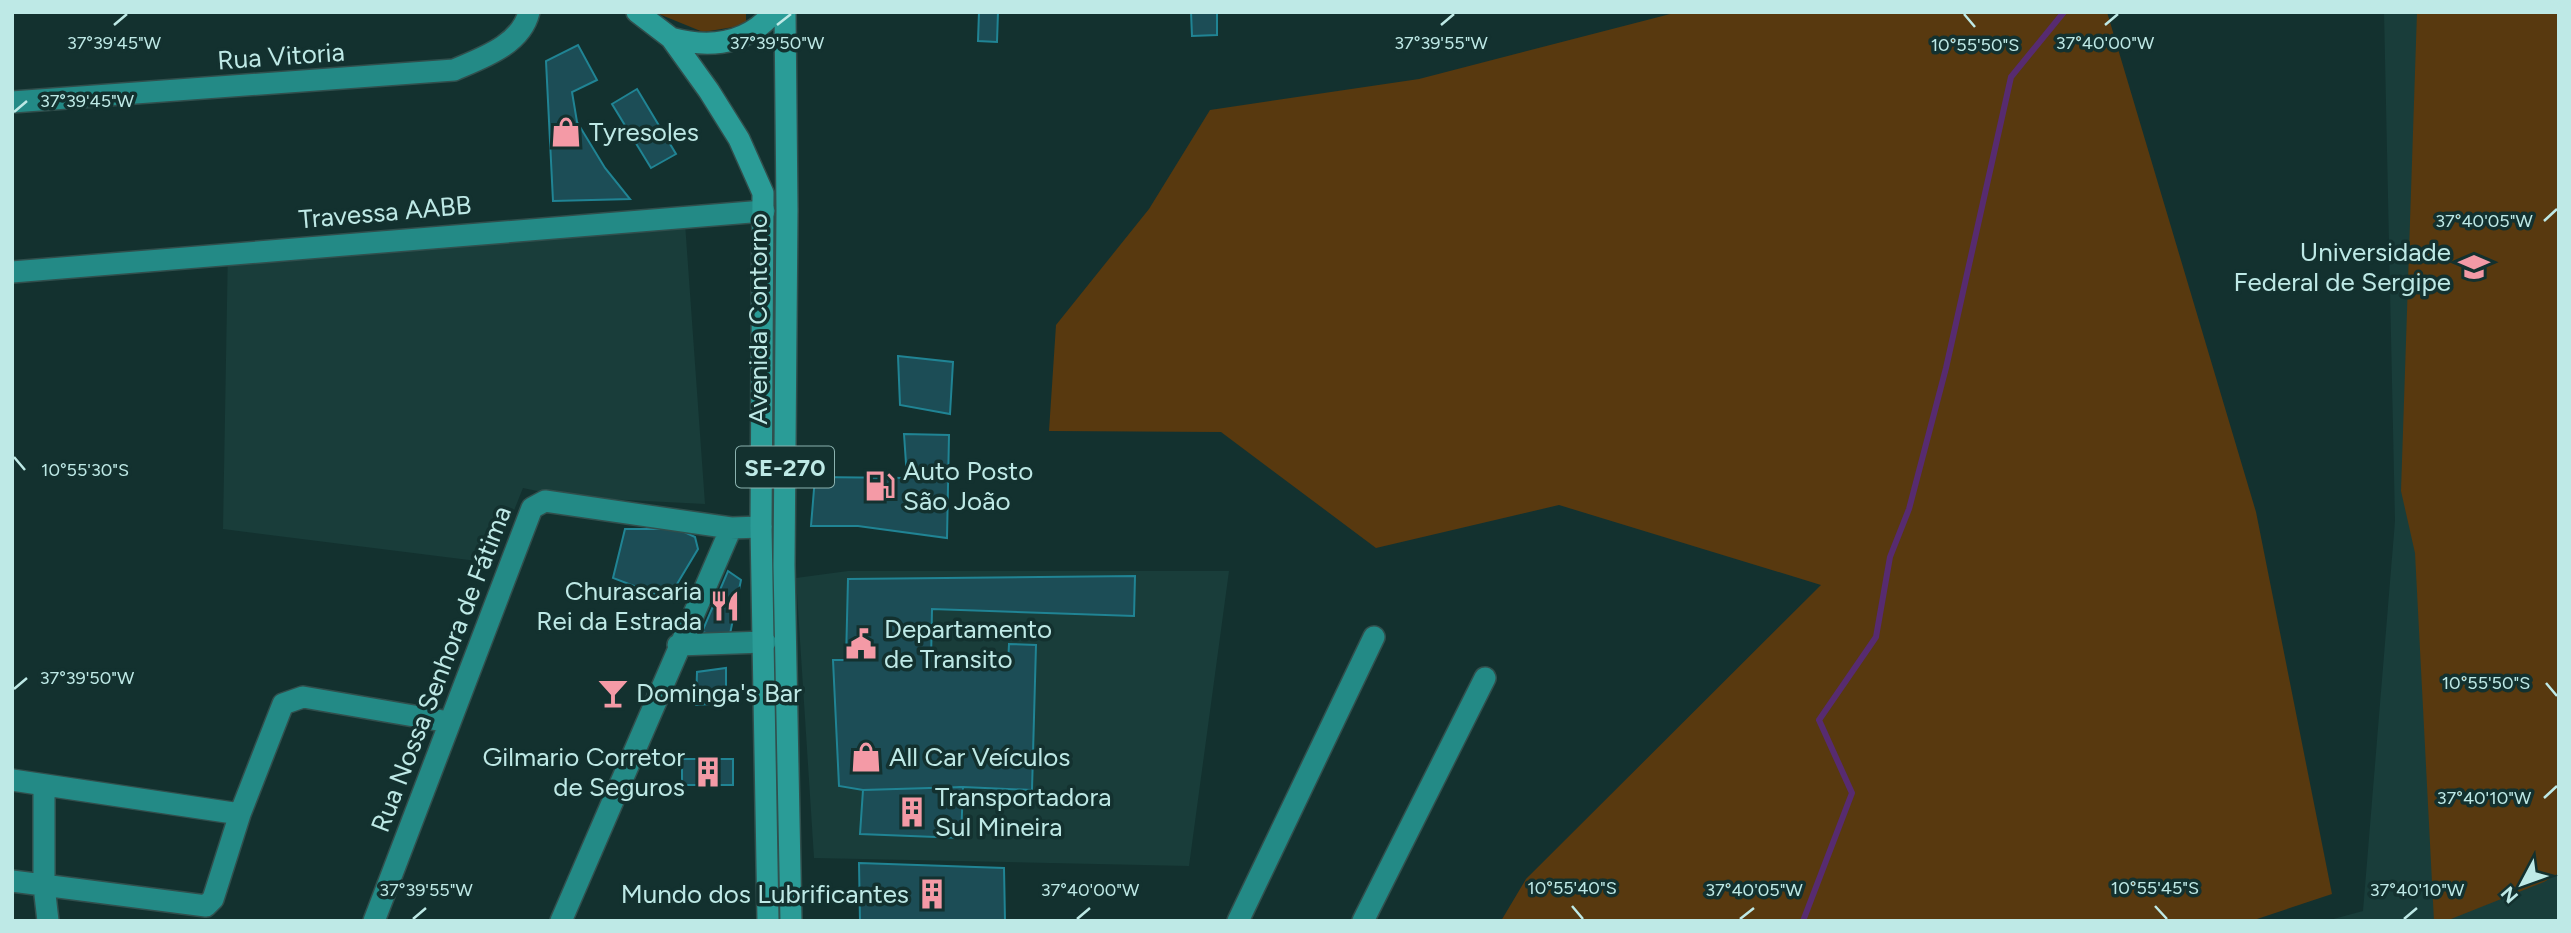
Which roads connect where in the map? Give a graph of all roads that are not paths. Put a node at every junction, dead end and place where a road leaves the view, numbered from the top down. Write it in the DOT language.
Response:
graph roads {
  1 [pos="529,12"];
  2 [pos="637,12"];
  3 [pos="775,12"];
  4 [pos="785,12"];
  5 [pos="671,37"];
  6 [pos="12,102"];
  7 [pos="763,202"];
  8 [pos="12,272"];
  9 [pos="761,527"];
  10 [pos="731,528"];
  11 [pos="1374,637"];
  12 [pos="765,642"];
  13 [pos="678,645"];
  14 [pos="1485,678"];
  15 [pos="449,722"];
  16 [pos="12,780"];
  17 [pos="44,785"];
  18 [pos="240,814"];
  19 [pos="12,881"];
  20 [pos="44,886"];
  21 [pos="48,921"];
  22 [pos="374,921"];
  23 [pos="561,921"];
  24 [pos="768,921"];
  25 [pos="791,921"];
  26 [pos="1238,921"];
  27 [pos="1363,921"];
  1 -- 6 [label="street, Rua Vitoria"];
  2 -- 5 [label="main road, SE-270"];
  3 -- 5 [label="main road"];
  4 -- 25 [label="main road, Avenida Contorno / SE-270"];
  5 -- 7 [label="main road, SE-270"];
  7 -- 8 [label="street, Travessa AABB"];
  7 -- 9 [label="main road, Avenida Contorno / SE-270"];
  9 -- 10 [label="street"];
  9 -- 12 [label="main road, Avenida Contorno / SE-270"];
  10 -- 13 [label="street"];
  10 -- 15 [label="street, Rua Nossa Senhora de Fátima"];
  11 -- 26 [label="street"];
  12 -- 13 [label="street"];
  12 -- 24 [label="main road, Avenida Contorno / SE-270"];
  13 -- 23 [label="street"];
  14 -- 27 [label="street"];
  15 -- 18 [label="street"];
  15 -- 22 [label="street, Rua Nossa Senhora de Fátima"];
  16 -- 17 [label="street"];
  17 -- 18 [label="street"];
  17 -- 20 [label="street"];
  18 -- 20 [label="street"];
  19 -- 20 [label="street"];
  20 -- 21 [label="street"];
}
